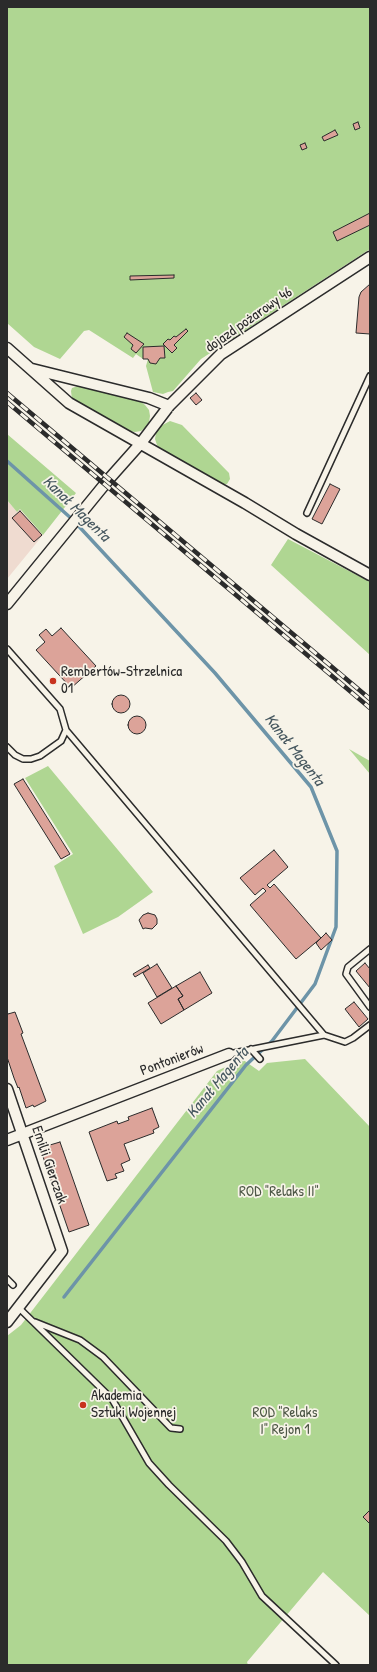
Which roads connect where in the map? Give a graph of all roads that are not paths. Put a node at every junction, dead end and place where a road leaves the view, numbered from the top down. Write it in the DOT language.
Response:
graph roads {
  1 [pos="370,257"];
  2 [pos="7,348"];
  3 [pos="30,369"];
  4 [pos="370,376"];
  5 [pos="169,406"];
  6 [pos="141,443"];
  7 [pos="307,513"];
  8 [pos="370,575"];
  9 [pos="7,604"];
  10 [pos="7,649"];
  11 [pos="66,730"];
  12 [pos="7,747"];
  13 [pos="370,949"];
  14 [pos="370,1007"];
  15 [pos="370,1025"];
  16 [pos="324,1035"];
  17 [pos="251,1050"];
  18 [pos="229,1054"];
  19 [pos="260,1059"];
  20 [pos="7,1089"];
  21 [pos="23,1134"];
  22 [pos="7,1140"];
  23 [pos="7,1279"];
  24 [pos="14,1285"];
  25 [pos="19,1308"];
  26 [pos="32,1321"];
  27 [pos="7,1322"];
  28 [pos="180,1430"];
  29 [pos="336,1665"];
  1 -- 5 [label="street, dojazd pożarowy 46"];
  2 -- 3 [label="street"];
  3 -- 5 [label="street"];
  3 -- 6 [label="street"];
  4 -- 7 [label="lane"];
  5 -- 6 [label="street, dojazd pożarowy 46"];
  6 -- 8 [label="street"];
  6 -- 9 [label="street, dojazd pożarowy 46"];
  10 -- 11 [label="lane"];
  11 -- 12 [label="lane"];
  11 -- 16 [label="lane"];
  13 -- 14 [label="lane"];
  15 -- 16 [label="lane"];
  16 -- 17 [label="lane, Pontonierów"];
  17 -- 18 [label="lane, Pontonierów"];
  17 -- 19 [label="lane"];
  18 -- 21 [label="street, Pontonierów"];
  20 -- 21 [label="street, Emilii Gierczak"];
  21 -- 22 [label="street, Pontonierów"];
  21 -- 25 [label="street, Emilii Gierczak"];
  23 -- 24 [label="lane"];
  25 -- 26 [label="lane"];
  25 -- 27 [label="street"];
  26 -- 28 [label="lane"];
  26 -- 29 [label="lane"];
}
